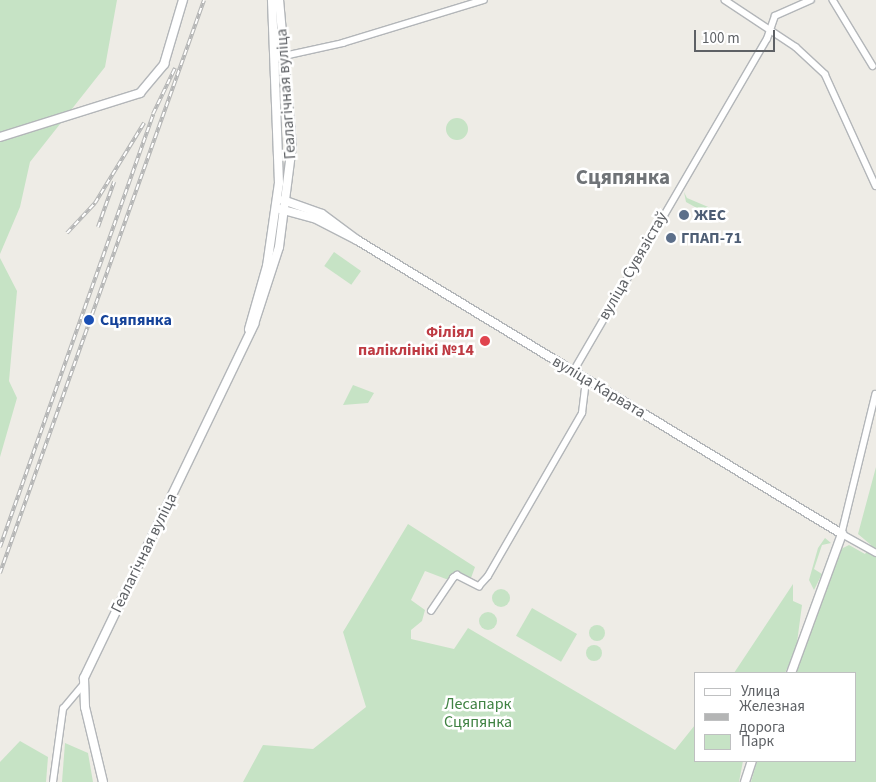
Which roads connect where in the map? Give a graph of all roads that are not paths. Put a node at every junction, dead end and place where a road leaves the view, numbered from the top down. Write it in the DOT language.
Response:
graph roads {
  1 [pos="183,0"];
  2 [pos="272,0"];
  3 [pos="279,0"];
  4 [pos="484,0"];
  5 [pos="725,0"];
  6 [pos="811,0"];
  7 [pos="833,0"];
  8 [pos="769,30"];
  9 [pos="286,57"];
  10 [pos="275,58"];
  11 [pos="873,66"];
  12 [pos="0,136"];
  13 [pos="876,186"];
  14 [pos="278,199"];
  15 [pos="287,201"];
  16 [pos="276,208"];
  17 [pos="286,210"];
  18 [pos="357,240"];
  19 [pos="249,332"];
  20 [pos="573,372"];
  21 [pos="586,380"];
  22 [pos="876,394"];
  23 [pos="842,534"];
  24 [pos="876,553"];
  25 [pos="431,610"];
  26 [pos="791,672"];
  27 [pos="83,685"];
  28 [pos="752,762"];
  29 [pos="54,782"];
  30 [pos="103,782"];
  31 [pos="745,782"];
  1 -- 12 [label="street"];
  2 -- 10 [label="street, Геалагічная вуліца"];
  3 -- 9 [label="street, Геалагічная вуліца"];
  4 -- 9 [label="street"];
  5 -- 8 [label="street"];
  6 -- 8 [label="street, вуліца Сувязістаў"];
  7 -- 11 [label="street"];
  8 -- 13 [label="street"];
  8 -- 20 [label="street, вуліца Сувязістаў"];
  9 -- 10 [label="street"];
  9 -- 15 [label="street, Геалагічная вуліца"];
  10 -- 14 [label="street, Геалагічная вуліца"];
  14 -- 15 [label="street, вуліца Карвата"];
  14 -- 16 [label="street, Геалагічная вуліца"];
  15 -- 17 [label="street, Геалагічная вуліца"];
  15 -- 18 [label="street, вуліца Карвата"];
  16 -- 17 [label="street, вуліца Карвата"];
  16 -- 19 [label="street, Геалагічная вуліца"];
  17 -- 18 [label="street, вуліца Карвата"];
  17 -- 19 [label="street, Геалагічная вуліца"];
  18 -- 20 [label="street, вуліца Карвата"];
  19 -- 27 [label="street, Геалагічная вуліца"];
  20 -- 21 [label="street, вуліца Карвата"];
  21 -- 23 [label="street, вуліца Карвата"];
  21 -- 25 [label="street"];
  22 -- 23 [label="street"];
  23 -- 24 [label="street, вуліца Карвата"];
  23 -- 26 [label="street"];
  27 -- 29 [label="street"];
  27 -- 30 [label="street"];
  28 -- 31 [label="street"];
}
